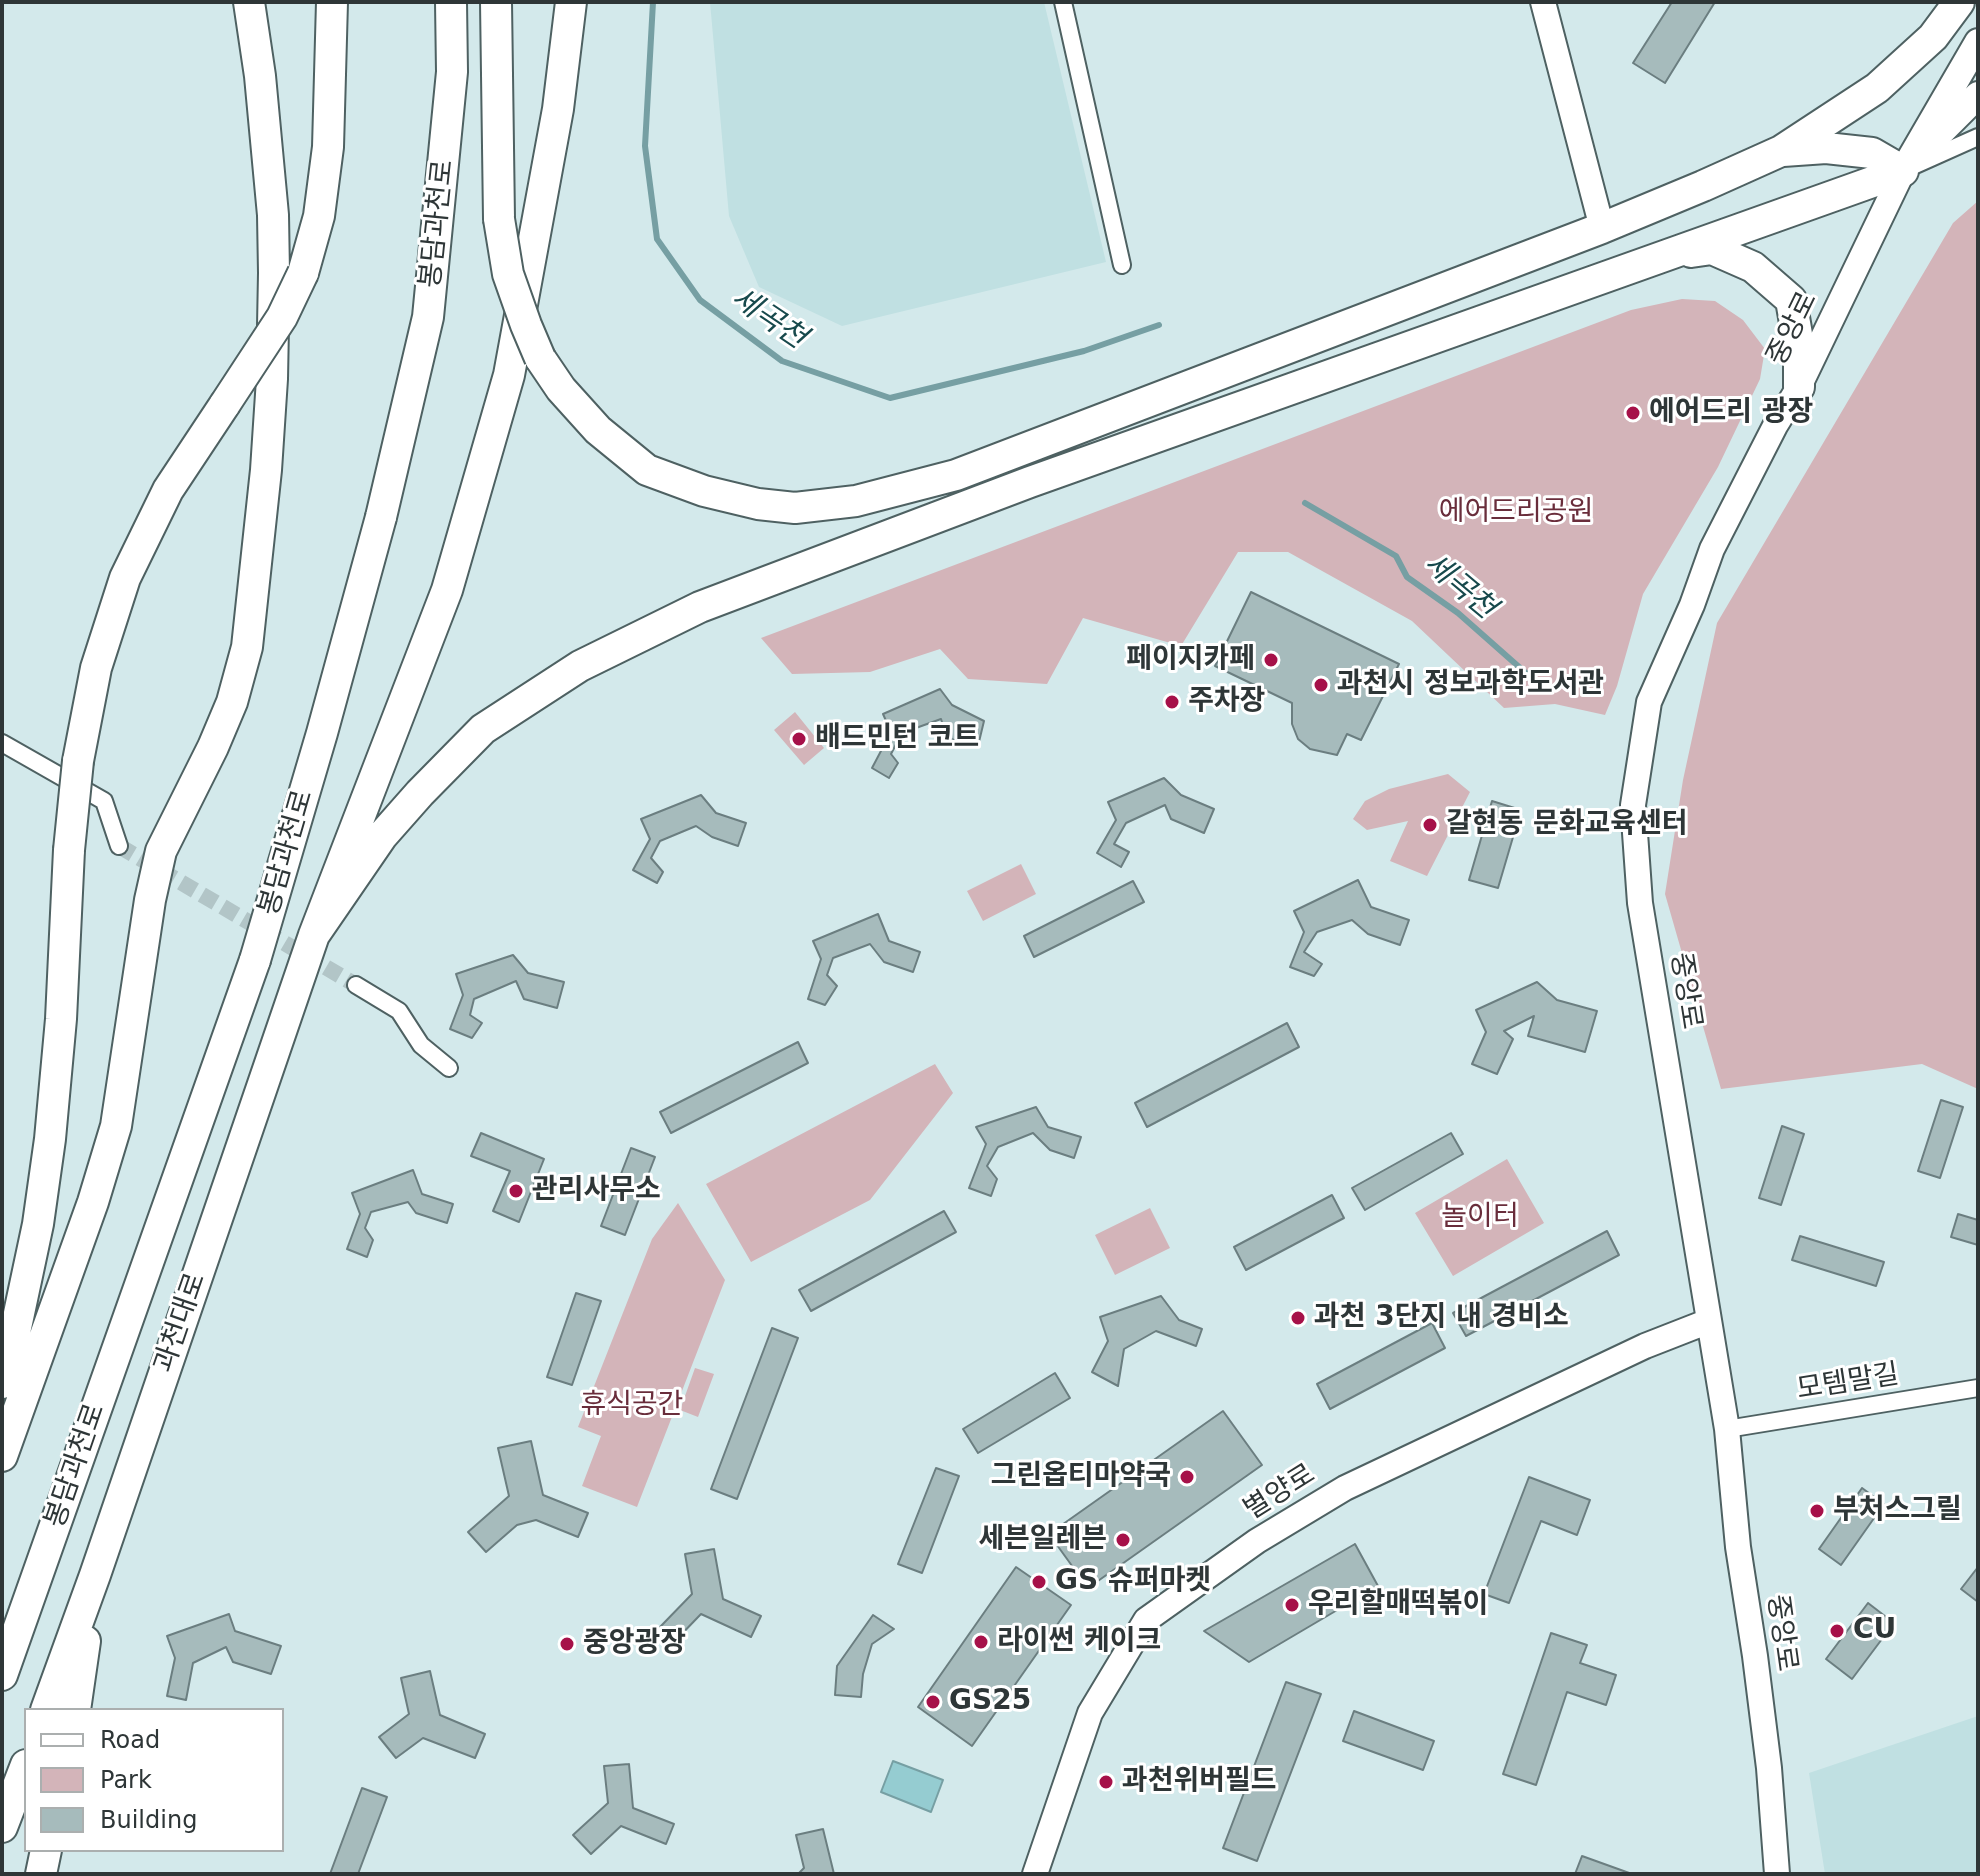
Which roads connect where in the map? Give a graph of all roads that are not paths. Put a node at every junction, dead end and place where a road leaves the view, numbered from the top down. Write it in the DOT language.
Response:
graph roads {
  1 [pos="249,2"];
  2 [pos="332,2"];
  3 [pos="451,2"];
  4 [pos="496,2"];
  5 [pos="571,2"];
  6 [pos="1063,2"];
  7 [pos="1543,2"];
  8 [pos="1959,2"];
  9 [pos="1978,42"];
  10 [pos="1978,95"];
  11 [pos="1978,137"];
  12 [pos="1781,151"];
  13 [pos="1903,171"];
  14 [pos="1602,228"];
  15 [pos="1673,254"];
  16 [pos="1122,265"];
  17 [pos="1799,387"];
  18 [pos="2,743"];
  19 [pos="119,846"];
  20 [pos="314,935"];
  21 [pos="356,985"];
  22 [pos="449,1068"];
  23 [pos="1709,1321"];
  24 [pos="2,1383"];
  25 [pos="1978,1388"];
  26 [pos="1727,1429"];
  27 [pos="2,1456"];
  28 [pos="95,1575"];
  29 [pos="2,1675"];
  30 [pos="47,1708"];
  31 [pos="75,1708"];
  32 [pos="24,1770"];
  33 [pos="2,1827"];
  34 [pos="46,1852"];
  35 [pos="41,1874"];
  36 [pos="1035,1874"];
  37 [pos="1777,1874"];
  1 -- 27 [label="highway"];
  2 -- 24 [label="highway, bridge"];
  3 -- 29 [label="highway, 봉담과천로, bridge"];
  4 -- 14 [label="highway, bridge"];
  5 -- 20 [label="highway"];
  6 -- 16 [label="street"];
  7 -- 14 [label="street"];
  8 -- 12 [label="highway"];
  9 -- 13 [label="main road"];
  10 -- 13 [label="main road"];
  11 -- 13 [label="street"];
  12 -- 13 [label="highway"];
  12 -- 14 [label="highway"];
  13 -- 15 [label="highway"];
  13 -- 17 [label="street, 중앙로"];
  15 -- 17 [label="highway"];
  15 -- 20 [label="highway"];
  17 -- 23 [label="street, 중앙로"];
  18 -- 19 [label="street"];
  20 -- 28 [label="highway, 과천대로"];
  21 -- 22 [label="street"];
  23 -- 26 [label="street, 중앙로"];
  23 -- 36 [label="street, 별양로"];
  25 -- 26 [label="street, 모템말길"];
  26 -- 37 [label="street, 중앙로"];
  28 -- 30 [label="highway, 과천대로"];
  28 -- 31 [label="highway"];
  32 -- 33 [label="highway"];
  34 -- 35 [label="highway"];
}
